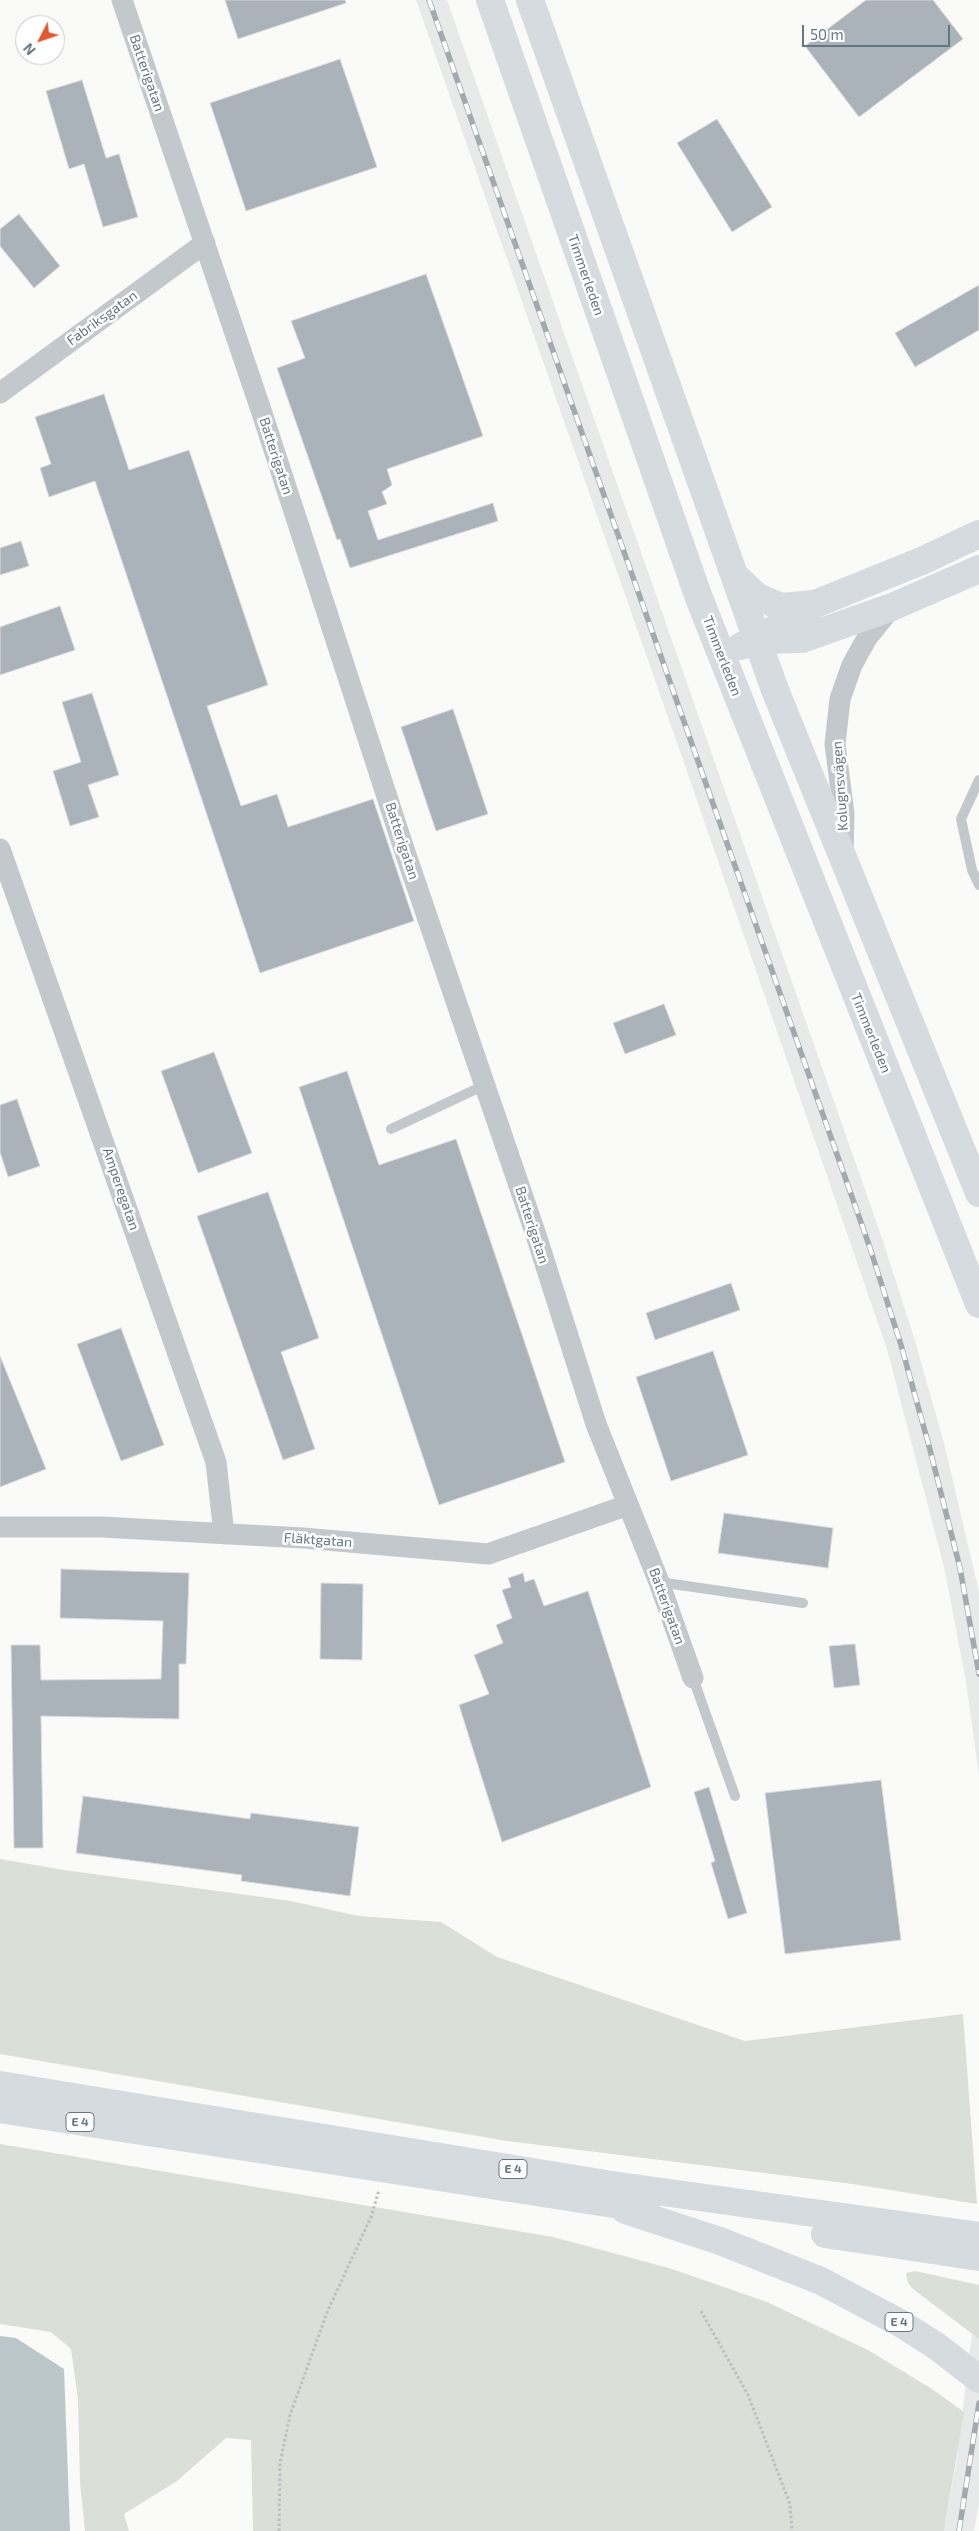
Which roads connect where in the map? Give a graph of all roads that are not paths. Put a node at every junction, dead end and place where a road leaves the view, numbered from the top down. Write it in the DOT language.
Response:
graph roads {
  1 [pos="122,0"];
  2 [pos="490,0"];
  3 [pos="530,0"];
  4 [pos="205,243"];
  5 [pos="0,393"];
  6 [pos="979,534"];
  7 [pos="979,568"];
  8 [pos="733,573"];
  9 [pos="815,604"];
  10 [pos="892,607"];
  11 [pos="757,640"];
  12 [pos="720,653"];
  13 [pos="979,780"];
  14 [pos="0,849"];
  15 [pos="843,860"];
  16 [pos="979,885"];
  17 [pos="485,1085"];
  18 [pos="391,1129"];
  19 [pos="979,1193"];
  20 [pos="979,1304"];
  21 [pos="628,1506"];
  22 [pos="0,1527"];
  23 [pos="224,1534"];
  24 [pos="660,1582"];
  25 [pos="803,1603"];
  26 [pos="693,1678"];
  27 [pos="735,1796"];
  28 [pos="0,2085"];
  29 [pos="0,2109"];
  30 [pos="600,2202"];
  31 [pos="971,2245"];
  32 [pos="979,2379"];
  1 -- 4 [label="street, Batterigatan"];
  2 -- 12 [label="main road, Timmerleden"];
  3 -- 8 [label="main road"];
  4 -- 5 [label="street, Fabriksgatan"];
  4 -- 17 [label="street, Batterigatan"];
  6 -- 9 [label="main road, Kolugnsvägen"];
  7 -- 10 [label="main road, Kolugnsvägen"];
  8 -- 9 [label="main road, Kolugnsvägen"];
  8 -- 11 [label="main road"];
  9 -- 11 [label="main road, Kolugnsvägen"];
  10 -- 11 [label="main road, Kolugnsvägen"];
  10 -- 15 [label="street, Kolugnsvägen"];
  11 -- 12 [label="main road, Kolugnsvägen"];
  11 -- 15 [label="main road"];
  12 -- 20 [label="main road, Timmerleden"];
  13 -- 16 [label="lane"];
  14 -- 23 [label="street, Amperegatan"];
  15 -- 19 [label="main road"];
  17 -- 18 [label="lane"];
  17 -- 21 [label="street, Batterigatan"];
  21 -- 23 [label="street, Fläktgatan"];
  21 -- 24 [label="street, Batterigatan"];
  22 -- 23 [label="street, Fläktgatan"];
  24 -- 25 [label="lane"];
  24 -- 26 [label="street, Batterigatan"];
  26 -- 27 [label="lane"];
  28 -- 31 [label="main road, E 4"];
  29 -- 30 [label="main road, E 4"];
  30 -- 31 [label="main road, E 4"];
  30 -- 32 [label="main road, E 4"];
}
